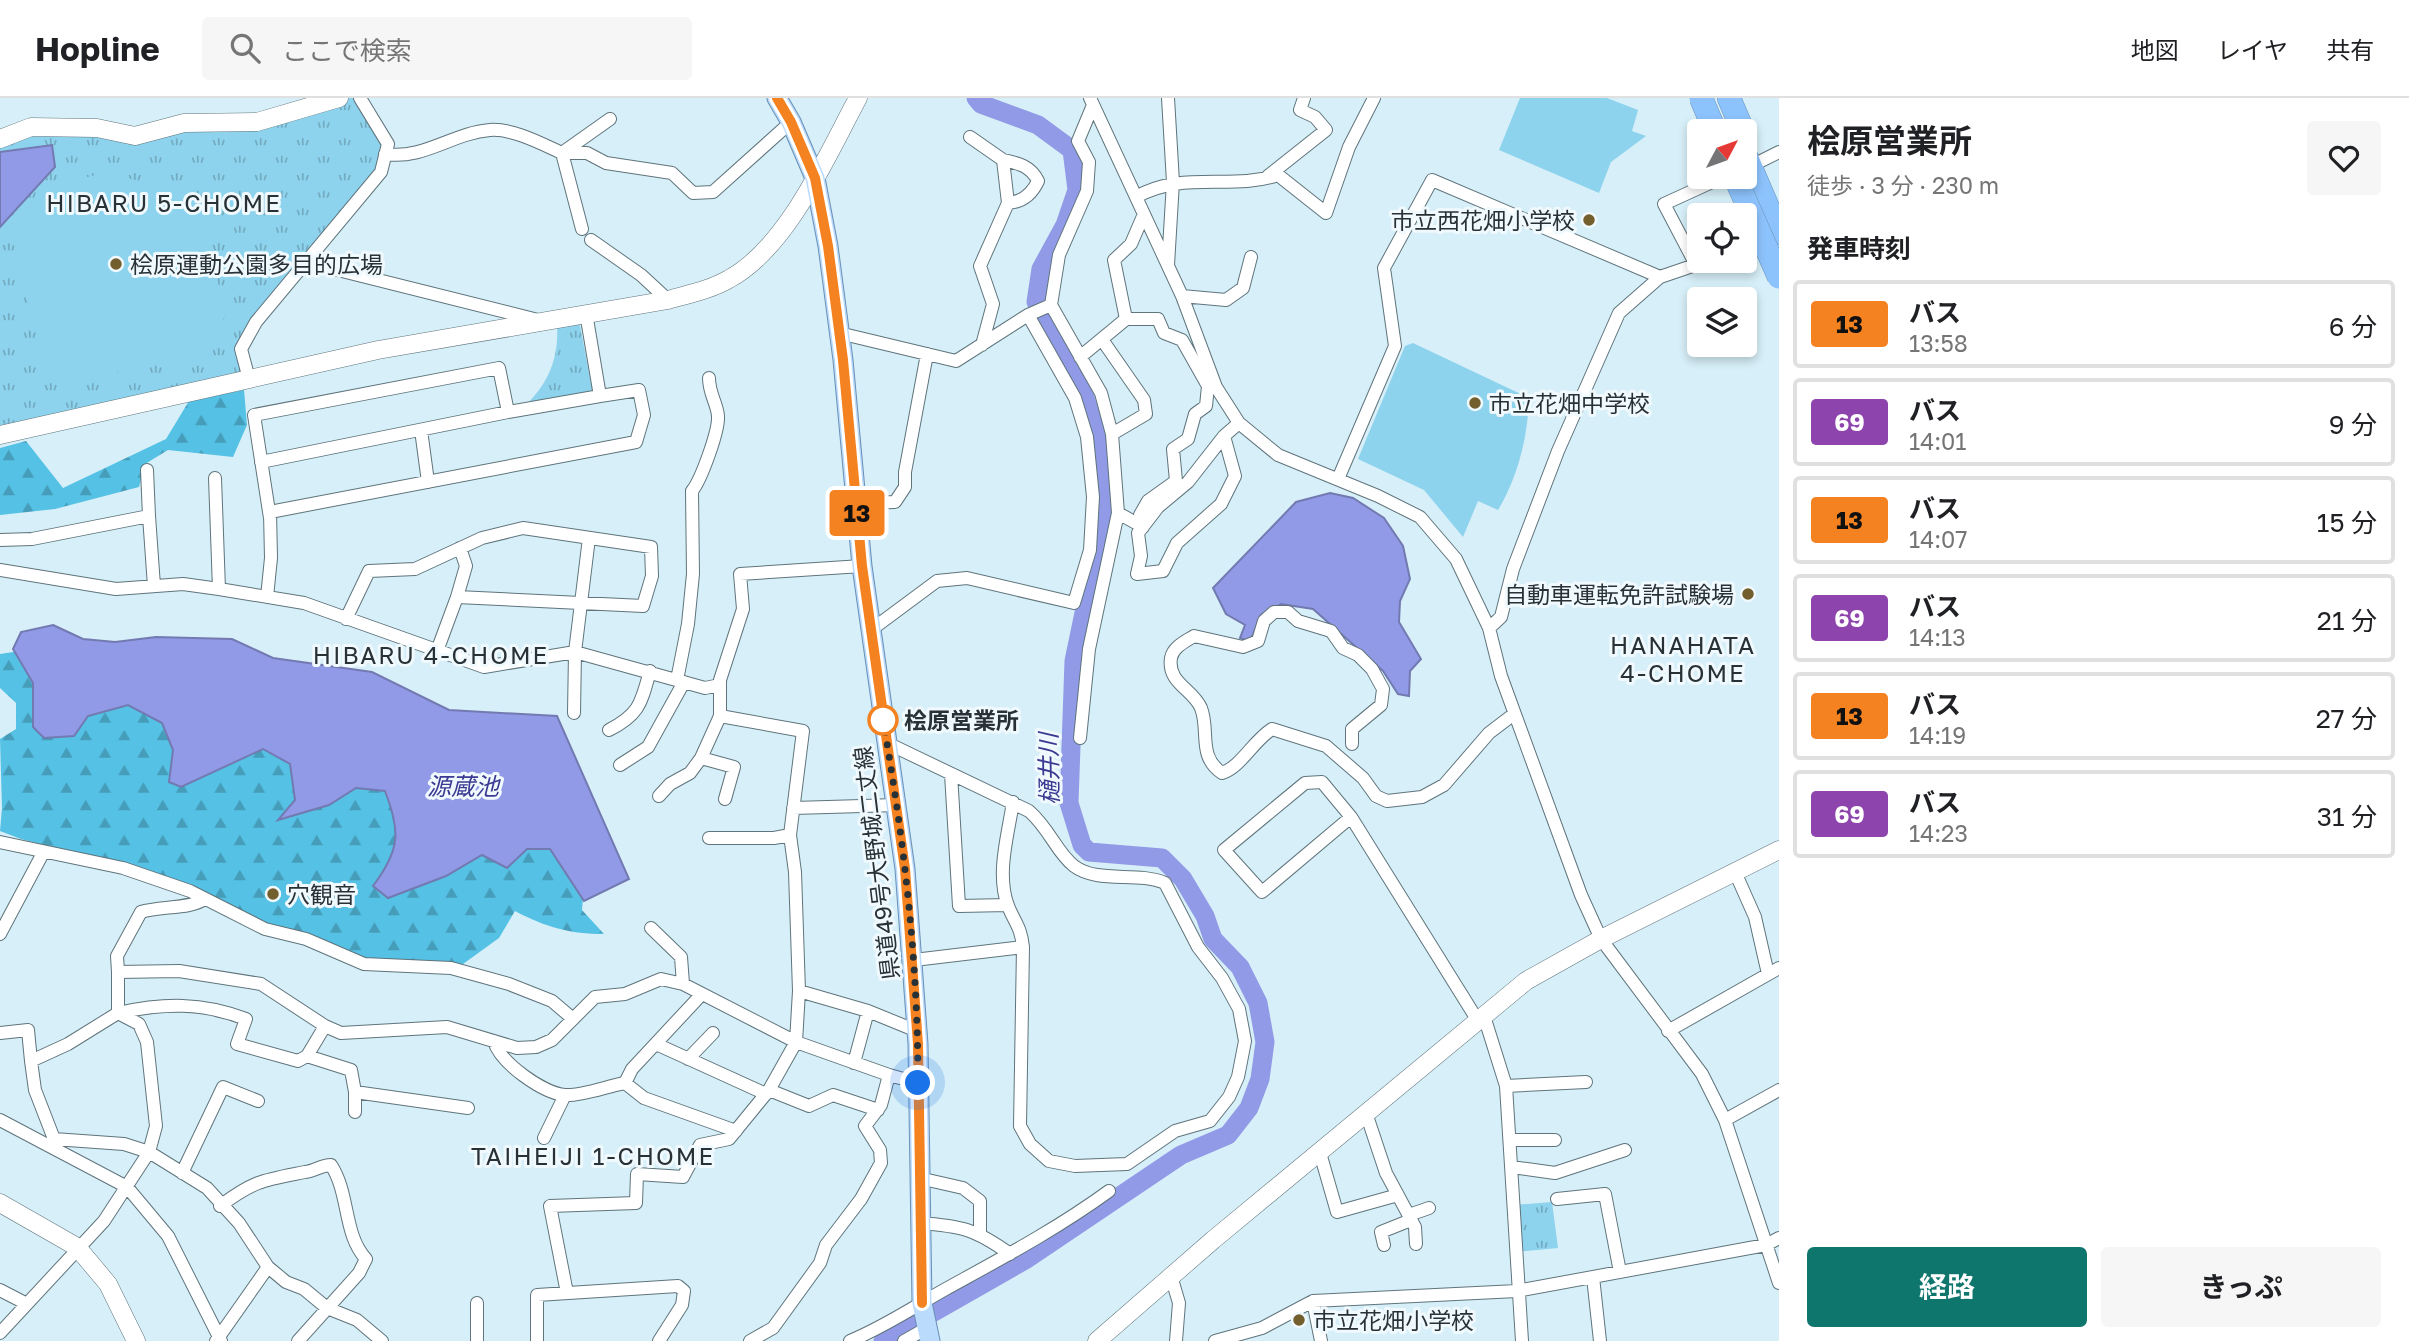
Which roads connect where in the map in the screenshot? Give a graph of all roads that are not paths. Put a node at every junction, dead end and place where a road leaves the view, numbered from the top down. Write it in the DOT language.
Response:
graph roads {
  1 [pos="339,98"];
  2 [pos="360,98"];
  3 [pos="777,98"];
  4 [pos="858,98"];
  5 [pos="1168,98"];
  6 [pos="1304,98"];
  7 [pos="1374,98"];
  8 [pos="1701,98"];
  9 [pos="1721,98"];
  10 [pos="1729,98"];
  11 [pos="1092,102"];
  12 [pos="610,119"];
  13 [pos="1711,119"];
  14 [pos="1730,119"];
  15 [pos="1738,119"];
  16 [pos="791,122"];
  17 [pos="970,137"];
  18 [pos="0,139"];
  19 [pos="1779,152"];
  20 [pos="562,153"];
  21 [pos="385,154"];
  22 [pos="1757,157"];
  23 [pos="1003,160"];
  24 [pos="1757,169"];
  25 [pos="815,178"];
  26 [pos="1262,180"];
  27 [pos="1173,183"];
  28 [pos="1697,189"];
  29 [pos="1742,189"];
  30 [pos="1742,189"];
  31 [pos="1756,189"];
  32 [pos="1136,197"];
  33 [pos="1008,202"];
  34 [pos="1779,211"];
  35 [pos="1144,214"];
  36 [pos="582,229"];
  37 [pos="590,240"];
  38 [pos="1687,240"];
  39 [pos="1763,240"];
  40 [pos="1251,257"];
  41 [pos="306,262"];
  42 [pos="1168,266"];
  43 [pos="1687,268"];
  44 [pos="1779,275"];
  45 [pos="1660,277"];
  46 [pos="1182,296"];
  47 [pos="668,299"];
  48 [pos="1049,306"];
  49 [pos="586,313"];
  50 [pos="1030,314"];
  51 [pos="1126,319"];
  52 [pos="538,320"];
  53 [pos="839,333"];
  54 [pos="1103,341"];
  55 [pos="982,345"];
  56 [pos="927,354"];
  57 [pos="1080,357"];
  58 [pos="709,378"];
  59 [pos="249,379"];
  60 [pos="600,396"];
  61 [pos="508,412"];
  62 [pos="1239,423"];
  63 [pos="421,430"];
  64 [pos="1112,434"];
  65 [pos="0,435"];
  66 [pos="1224,436"];
  67 [pos="261,462"];
  68 [pos="146,470"];
  69 [pos="215,478"];
  70 [pos="1338,480"];
  71 [pos="428,482"];
  72 [pos="856,503"];
  73 [pos="1118,513"];
  74 [pos="149,516"];
  75 [pos="270,518"];
  76 [pos="1142,521"];
  77 [pos="589,538"];
  78 [pos="0,540"];
  79 [pos="0,546"];
  80 [pos="460,548"];
  81 [pos="862,566"];
  82 [pos="0,570"];
  83 [pos="154,586"];
  84 [pos="219,589"];
  85 [pos="267,597"];
  86 [pos="457,597"];
  87 [pos="583,601"];
  88 [pos="346,619"];
  89 [pos="1489,628"];
  90 [pos="871,630"];
  91 [pos="438,651"];
  92 [pos="575,652"];
  93 [pos="650,671"];
  94 [pos="681,681"];
  95 [pos="720,685"];
  96 [pos="574,713"];
  97 [pos="1514,714"];
  98 [pos="720,716"];
  99 [pos="609,730"];
  100 [pos="1080,738"];
  101 [pos="887,743"];
  102 [pos="1352,744"];
  103 [pos="701,758"];
  104 [pos="620,765"];
  105 [pos="951,774"];
  106 [pos="659,796"];
  107 [pos="725,799"];
  108 [pos="1013,802"];
  109 [pos="897,805"];
  110 [pos="793,807"];
  111 [pos="1351,817"];
  112 [pos="790,835"];
  113 [pos="709,838"];
  114 [pos="0,842"];
  115 [pos="1779,850"];
  116 [pos="43,853"];
  117 [pos="1735,872"];
  118 [pos="204,899"];
  119 [pos="1008,905"];
  120 [pos="651,928"];
  121 [pos="0,934"];
  122 [pos="1601,939"];
  123 [pos="1023,947"];
  124 [pos="914,960"];
  125 [pos="1774,971"];
  126 [pos="118,972"];
  127 [pos="683,984"];
  128 [pos="799,991"];
  129 [pos="701,995"];
  130 [pos="868,1011"];
  131 [pos="118,1013"];
  132 [pos="572,1018"];
  133 [pos="1481,1018"];
  134 [pos="325,1026"];
  135 [pos="917,1031"];
  136 [pos="1668,1031"];
  137 [pos="0,1033"];
  138 [pos="713,1033"];
  139 [pos="494,1041"];
  140 [pos="796,1042"];
  141 [pos="656,1044"];
  142 [pos="307,1056"];
  143 [pos="688,1059"];
  144 [pos="31,1061"];
  145 [pos="854,1063"];
  146 [pos="889,1076"];
  147 [pos="1586,1082"];
  148 [pos="625,1083"];
  149 [pos="918,1083"];
  150 [pos="1506,1086"];
  151 [pos="1779,1090"];
  152 [pos="355,1092"];
  153 [pos="768,1092"];
  154 [pos="565,1095"];
  155 [pos="258,1101"];
  156 [pos="468,1108"];
  157 [pos="878,1110"];
  158 [pos="355,1112"];
  159 [pos="1366,1113"];
  160 [pos="0,1120"];
  161 [pos="1725,1120"];
  162 [pos="736,1131"];
  163 [pos="544,1139"];
  164 [pos="1510,1140"];
  165 [pos="1555,1140"];
  166 [pos="1625,1150"];
  167 [pos="149,1152"];
  168 [pos="1320,1153"];
  169 [pos="1512,1167"];
  170 [pos="182,1172"];
  171 [pos="919,1178"];
  172 [pos="127,1187"];
  173 [pos="1109,1191"];
  174 [pos="1398,1195"];
  175 [pos="1557,1199"];
  176 [pos="0,1203"];
  177 [pos="220,1206"];
  178 [pos="1429,1208"];
  179 [pos="1410,1217"];
  180 [pos="919,1223"];
  181 [pos="980,1232"];
  182 [pos="1779,1238"];
  183 [pos="1416,1244"];
  184 [pos="1384,1245"];
  185 [pos="1766,1245"];
  186 [pos="77,1247"];
  187 [pos="1010,1254"];
  188 [pos="268,1267"];
  189 [pos="1620,1272"];
  190 [pos="1171,1276"];
  191 [pos="1593,1277"];
  192 [pos="1779,1283"];
  193 [pos="0,1290"];
  194 [pos="1517,1292"];
  195 [pos="567,1293"];
  196 [pos="1313,1301"];
  197 [pos="477,1303"];
  198 [pos="922,1303"];
  199 [pos="27,1304"];
  200 [pos="327,1308"];
  201 [pos="0,1333"];
  202 [pos="929,1334"];
  203 [pos="219,1340"];
  204 [pos="379,1340"];
  205 [pos="136,1341"];
  206 [pos="298,1341"];
  207 [pos="477,1341"];
  208 [pos="537,1341"];
  209 [pos="659,1341"];
  210 [pos="750,1341"];
  211 [pos="850,1341"];
  212 [pos="904,1341"];
  213 [pos="1097,1341"];
  214 [pos="1175,1341"];
  215 [pos="1215,1341"];
  216 [pos="1321,1341"];
  217 [pos="1522,1341"];
  218 [pos="1600,1341"];
  1 -- 18 [label="street"];
  2 -- 21 [label="street"];
  3 -- 16 [label="main road, 県道49号大野城二丈線"];
  4 -- 25 [label="street"];
  5 -- 27 [label="street"];
  6 -- 26 [label="street"];
  7 -- 26 [label="street"];
  8 -- 13 [label="highway, bridge"];
  9 -- 14 [label="highway"];
  10 -- 15 [label="highway"];
  11 -- 32 [label="street"];
  11 -- 48 [label="street"];
  12 -- 20 [label="street"];
  16 -- 20 [label="street"];
  16 -- 25 [label="main road, 県道49号大野城二丈線"];
  17 -- 23 [label="street"];
  19 -- 22 [label="street"];
  20 -- 21 [label="street"];
  20 -- 36 [label="street"];
  21 -- 41 [label="street"];
  23 -- 33 [label="street"];
  23 -- 33 [label="street"];
  24 -- 34 [label="highway"];
  25 -- 47 [label="street"];
  25 -- 53 [label="main road, 県道49号大野城二丈線"];
  26 -- 27 [label="street"];
  27 -- 32 [label="street"];
  27 -- 42 [label="street"];
  28 -- 38 [label="street"];
  29 -- 39 [label="highway"];
  30 -- 44 [label="highway, bridge"];
  31 -- 39 [label="highway"];
  32 -- 35 [label="street"];
  33 -- 55 [label="street"];
  35 -- 42 [label="street"];
  35 -- 51 [label="street"];
  37 -- 47 [label="street"];
  39 -- 44 [label="highway"];
  40 -- 46 [label="street"];
  41 -- 52 [label="street"];
  41 -- 59 [label="street"];
  42 -- 46 [label="street"];
  43 -- 45 [label="street"];
  45 -- 70 [label="street"];
  45 -- 89 [label="street"];
  46 -- 62 [label="street"];
  47 -- 49 [label="street"];
  48 -- 50 [label="street"];
  48 -- 57 [label="street"];
  49 -- 52 [label="street"];
  49 -- 60 [label="street"];
  50 -- 55 [label="street"];
  50 -- 90 [label="street"];
  51 -- 54 [label="street"];
  51 -- 76 [label="street"];
  52 -- 59 [label="street"];
  53 -- 56 [label="street"];
  53 -- 72 [label="main road, 県道49号大野城二丈線"];
  54 -- 57 [label="street"];
  54 -- 64 [label="street"];
  55 -- 56 [label="street"];
  56 -- 72 [label="street"];
  57 -- 64 [label="street"];
  58 -- 94 [label="street"];
  59 -- 65 [label="street"];
  60 -- 61 [label="street"];
  60 -- 71 [label="street"];
  61 -- 63 [label="street"];
  61 -- 67 [label="street"];
  62 -- 66 [label="street"];
  62 -- 70 [label="street"];
  63 -- 67 [label="street"];
  63 -- 71 [label="street"];
  64 -- 73 [label="street"];
  66 -- 76 [label="street"];
  66 -- 76 [label="street"];
  67 -- 75 [label="street"];
  68 -- 74 [label="street"];
  69 -- 84 [label="street"];
  70 -- 89 [label="street"];
  71 -- 75 [label="street"];
  72 -- 81 [label="main road, 県道49号大野城二丈線"];
  73 -- 76 [label="street"];
  73 -- 100 [label="street"];
  74 -- 78 [label="street"];
  74 -- 83 [label="street"];
  75 -- 85 [label="street"];
  77 -- 80 [label="street"];
  77 -- 87 [label="street"];
  77 -- 87 [label="street"];
  78 -- 79 [label="street"];
  80 -- 86 [label="street"];
  80 -- 88 [label="street"];
  81 -- 90 [label="main road, 県道49号大野城二丈線"];
  81 -- 95 [label="street"];
  82 -- 83 [label="street"];
  83 -- 84 [label="street"];
  84 -- 85 [label="street"];
  85 -- 88 [label="street"];
  86 -- 87 [label="street"];
  86 -- 91 [label="street"];
  87 -- 92 [label="street"];
  88 -- 91 [label="street"];
  89 -- 97 [label="street"];
  90 -- 101 [label="main road, 県道49号大野城二丈線"];
  91 -- 92 [label="street"];
  92 -- 93 [label="street"];
  92 -- 96 [label="street"];
  93 -- 94 [label="street"];
  93 -- 99 [label="street"];
  94 -- 95 [label="street"];
  94 -- 104 [label="street"];
  95 -- 98 [label="street"];
  97 -- 102 [label="street"];
  97 -- 122 [label="street"];
  98 -- 103 [label="street"];
  98 -- 110 [label="street"];
  101 -- 105 [label="street"];
  101 -- 109 [label="main road, 県道49号大野城二丈線"];
  103 -- 106 [label="street"];
  103 -- 107 [label="street"];
  105 -- 108 [label="street"];
  105 -- 119 [label="street"];
  108 -- 119 [label="street"];
  108 -- 123 [label="street"];
  109 -- 110 [label="street"];
  109 -- 124 [label="main road, 県道49号大野城二丈線"];
  110 -- 112 [label="street"];
  111 -- 111 [label="street"];
  111 -- 133 [label="street"];
  112 -- 113 [label="street"];
  112 -- 128 [label="street"];
  114 -- 116 [label="street"];
  115 -- 117 [label="street"];
  116 -- 118 [label="street"];
  116 -- 121 [label="street"];
  117 -- 122 [label="street"];
  117 -- 125 [label="street"];
  118 -- 126 [label="street"];
  118 -- 132 [label="street"];
  119 -- 123 [label="street"];
  120 -- 127 [label="street"];
  122 -- 133 [label="street"];
  122 -- 136 [label="street"];
  123 -- 124 [label="street"];
  124 -- 135 [label="main road, 県道49号大野城二丈線"];
  125 -- 136 [label="street"];
  126 -- 131 [label="street"];
  126 -- 134 [label="street"];
  127 -- 129 [label="street"];
  127 -- 132 [label="street"];
  128 -- 130 [label="street"];
  128 -- 140 [label="street"];
  129 -- 140 [label="street"];
  129 -- 141 [label="street"];
  130 -- 135 [label="street"];
  130 -- 145 [label="street"];
  131 -- 142 [label="street"];
  131 -- 144 [label="street"];
  131 -- 167 [label="street"];
  132 -- 139 [label="street"];
  133 -- 150 [label="street"];
  133 -- 159 [label="street"];
  134 -- 139 [label="street"];
  134 -- 142 [label="street"];
  135 -- 149 [label="main road, 県道49号大野城二丈線"];
  136 -- 161 [label="street"];
  137 -- 144 [label="street"];
  138 -- 143 [label="street"];
  139 -- 154 [label="street"];
  140 -- 145 [label="street"];
  140 -- 153 [label="street"];
  141 -- 143 [label="street"];
  141 -- 148 [label="street"];
  142 -- 152 [label="street"];
  143 -- 153 [label="street"];
  144 -- 167 [label="street"];
  145 -- 146 [label="street"];
  146 -- 149 [label="street"];
  146 -- 157 [label="street"];
  147 -- 150 [label="street"];
  148 -- 154 [label="street"];
  148 -- 162 [label="street"];
  149 -- 171 [label="main road, 県道49号大野城二丈線"];
  150 -- 164 [label="street"];
  151 -- 161 [label="street"];
  152 -- 156 [label="street"];
  152 -- 158 [label="street"];
  153 -- 157 [label="street"];
  153 -- 162 [label="street"];
  154 -- 163 [label="street"];
  155 -- 170 [label="street"];
  157 -- 210 [label="street"];
  159 -- 168 [label="street"];
  159 -- 174 [label="street"];
  160 -- 172 [label="street"];
  161 -- 185 [label="street"];
  162 -- 195 [label="street"];
  164 -- 165 [label="street"];
  164 -- 169 [label="street"];
  166 -- 169 [label="street"];
  167 -- 170 [label="street"];
  167 -- 172 [label="street"];
  168 -- 174 [label="street"];
  168 -- 190 [label="street"];
  169 -- 194 [label="street"];
  170 -- 177 [label="street"];
  171 -- 180 [label="main road, 県道49号大野城二丈線"];
  171 -- 181 [label="street"];
  172 -- 186 [label="street"];
  172 -- 203 [label="street"];
  173 -- 187 [label="street"];
  174 -- 179 [label="street"];
  175 -- 189 [label="street"];
  176 -- 186 [label="street"];
  177 -- 188 [label="street"];
  177 -- 200 [label="street"];
  178 -- 179 [label="street"];
  179 -- 183 [label="street"];
  179 -- 184 [label="street"];
  180 -- 181 [label="street"];
  180 -- 198 [label="main road, 県道49号大野城二丈線"];
  181 -- 187 [label="street"];
  182 -- 185 [label="street"];
  185 -- 189 [label="street"];
  185 -- 192 [label="street"];
  186 -- 199 [label="street"];
  186 -- 205 [label="street"];
  187 -- 198 [label="street"];
  188 -- 200 [label="street"];
  188 -- 203 [label="street"];
  189 -- 191 [label="street"];
  190 -- 213 [label="street"];
  190 -- 214 [label="street"];
  191 -- 194 [label="street"];
  191 -- 218 [label="street"];
  193 -- 199 [label="street"];
  194 -- 196 [label="street"];
  194 -- 217 [label="street"];
  195 -- 208 [label="street"];
  195 -- 209 [label="street"];
  196 -- 215 [label="street"];
  196 -- 216 [label="street"];
  197 -- 207 [label="street"];
  198 -- 202 [label="main road, 県道49号大野城二丈線"];
  198 -- 211 [label="street"];
  199 -- 201 [label="street"];
  200 -- 204 [label="street"];
  200 -- 206 [label="street"];
  202 -- 212 [label="street"];
}
